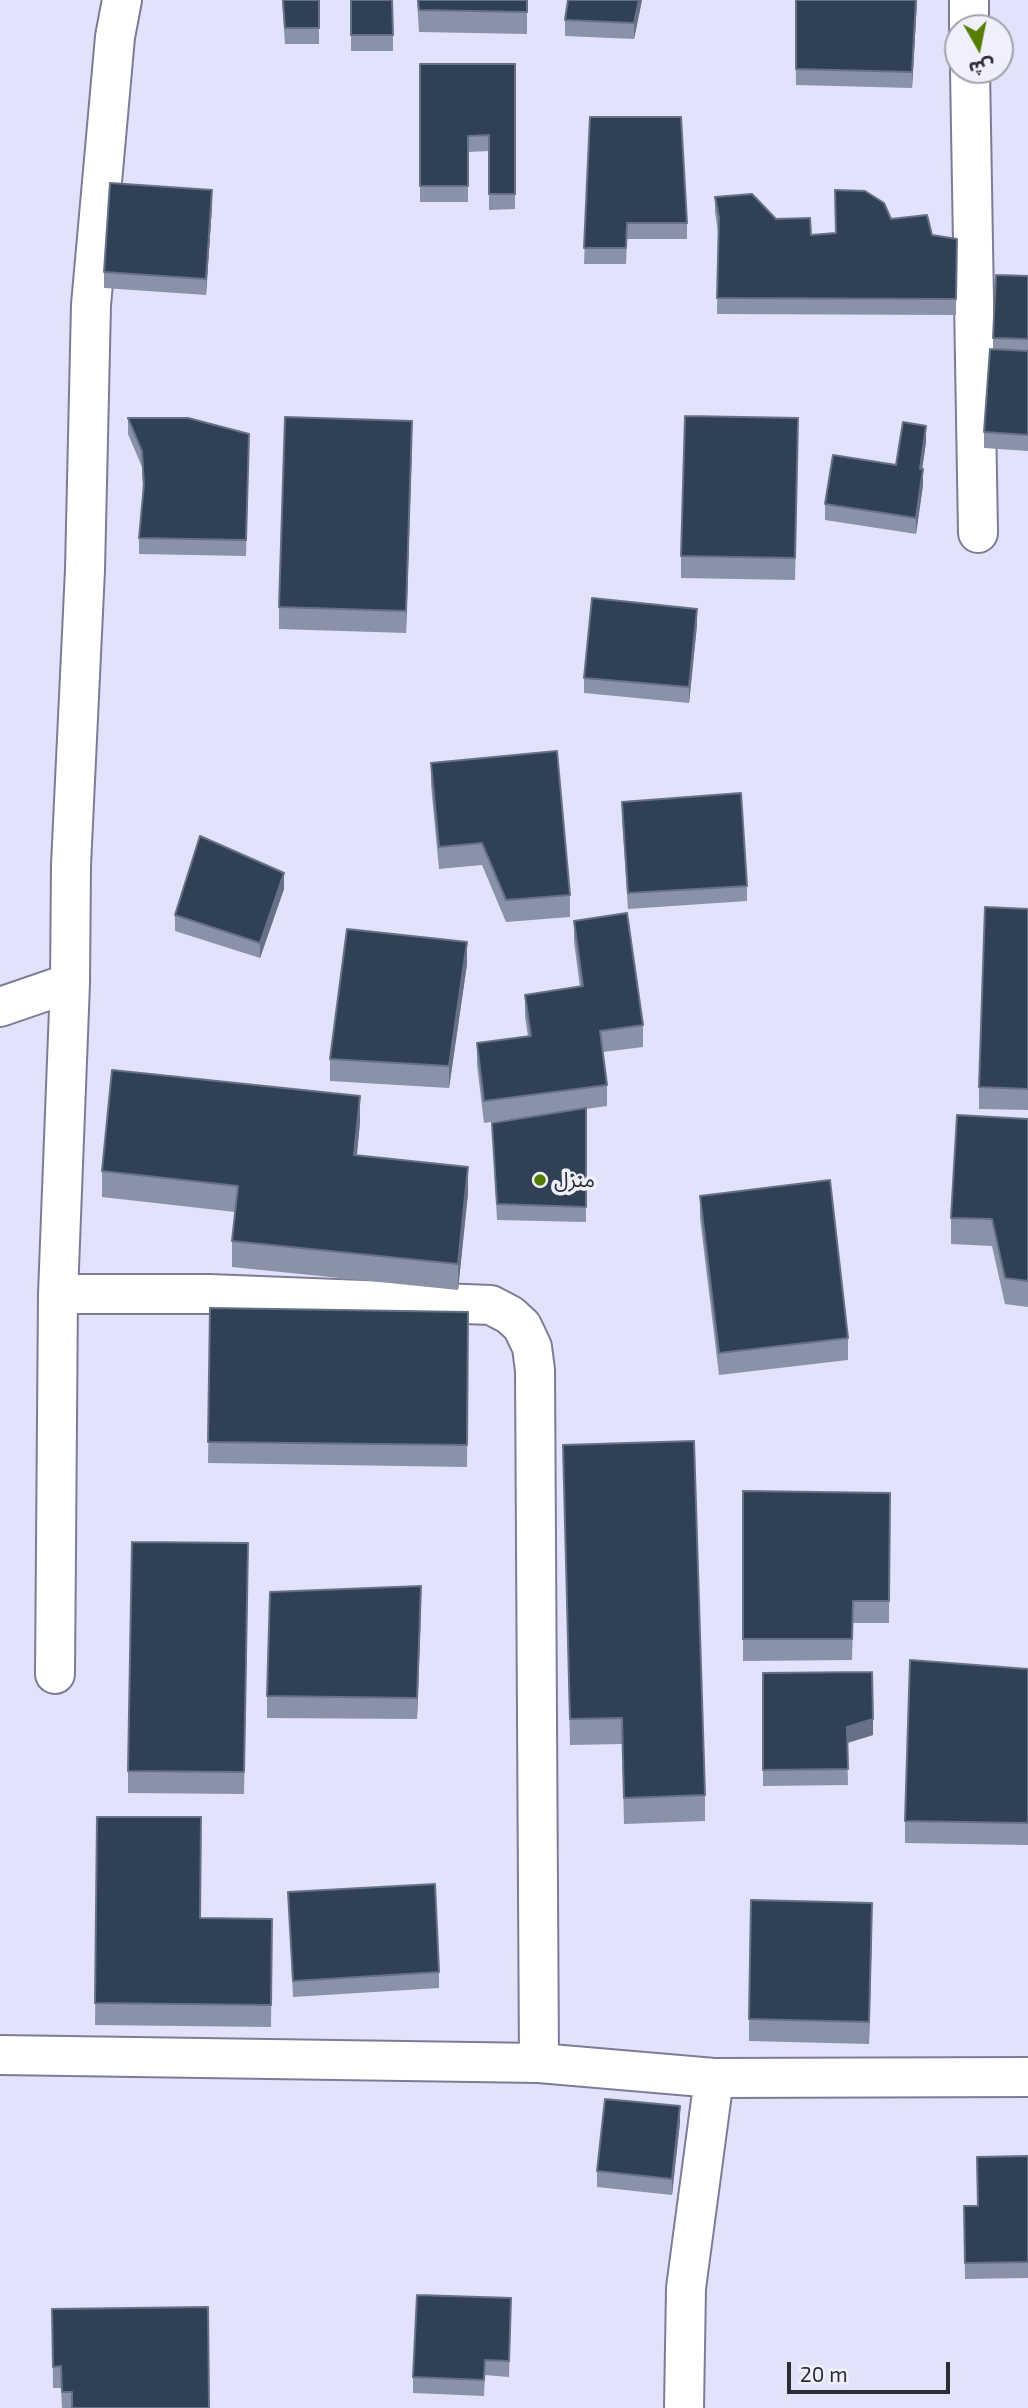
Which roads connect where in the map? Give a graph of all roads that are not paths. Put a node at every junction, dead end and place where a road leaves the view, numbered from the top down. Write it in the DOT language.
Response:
graph roads {
  1 [pos="122,0"];
  2 [pos="970,84"];
  3 [pos="978,533"];
  4 [pos="70,983"];
  5 [pos="0,1007"];
  6 [pos="58,1294"];
  7 [pos="55,1674"];
  8 [pos="0,2055"];
  9 [pos="539,2063"];
  10 [pos="1028,2077"];
  11 [pos="715,2078"];
  12 [pos="684,2408"];
  1 -- 4 [label="street"];
  2 -- 3 [label="street"];
  4 -- 5 [label="street"];
  4 -- 6 [label="street"];
  6 -- 7 [label="street"];
  6 -- 9 [label="street"];
  8 -- 9 [label="street"];
  9 -- 11 [label="street"];
  10 -- 11 [label="street"];
  11 -- 12 [label="street"];
}
